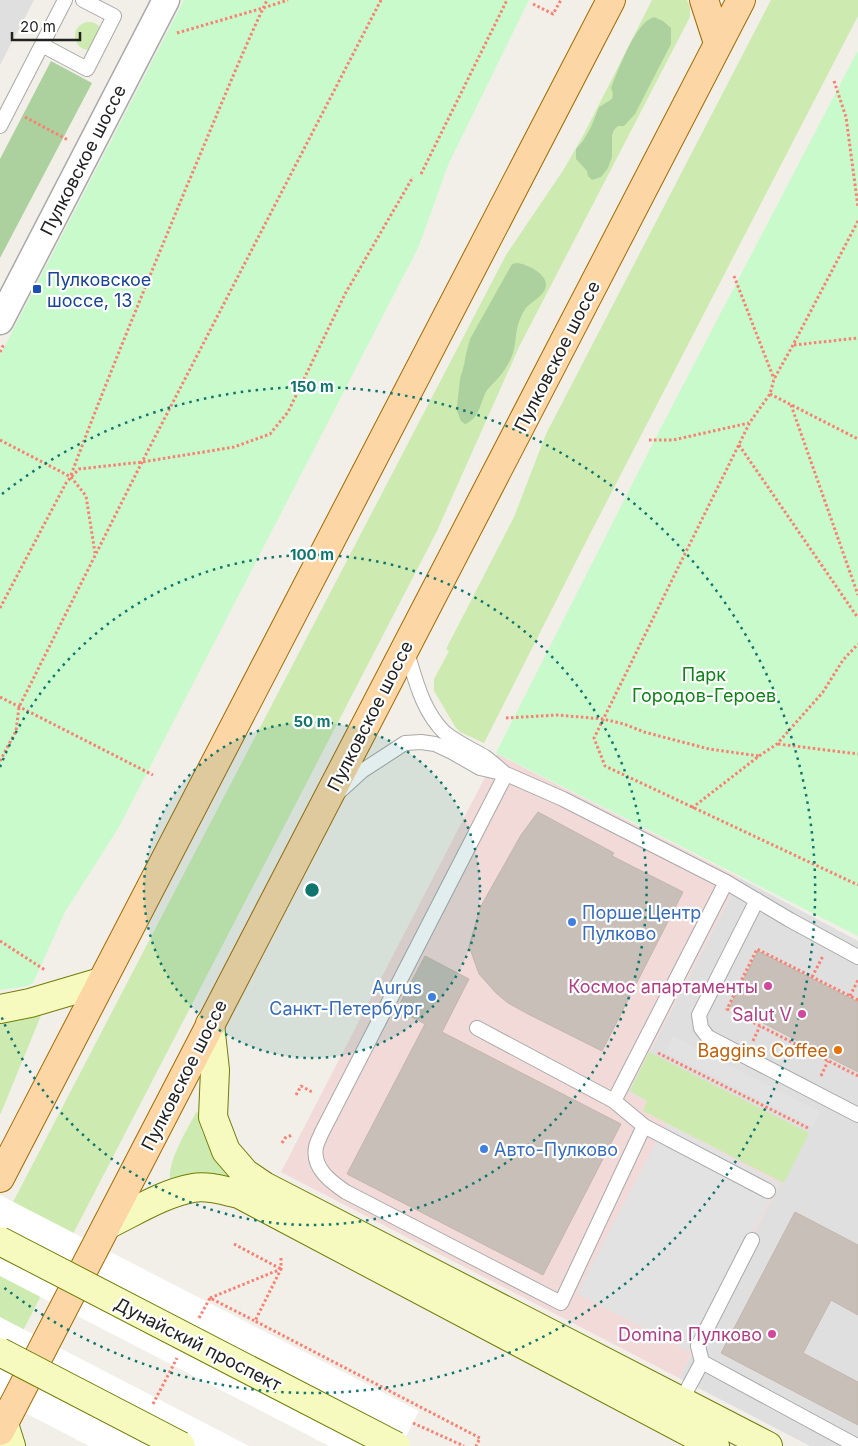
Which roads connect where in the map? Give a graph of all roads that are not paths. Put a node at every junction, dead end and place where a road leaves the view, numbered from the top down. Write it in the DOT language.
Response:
graph roads {
  1 [pos="65,0"];
  2 [pos="83,0"];
  3 [pos="166,0"];
  4 [pos="611,0"];
  5 [pos="704,0"];
  6 [pos="741,0"];
  7 [pos="718,43"];
  8 [pos="42,45"];
  9 [pos="0,126"];
  10 [pos="7,291"];
  11 [pos="0,321"];
  12 [pos="406,647"];
  13 [pos="506,774"];
  14 [pos="324,804"];
  15 [pos="726,882"];
  16 [pos="757,900"];
  17 [pos="858,957"];
  18 [pos="101,982"];
  19 [pos="0,1009"];
  20 [pos="210,1024"];
  21 [pos="476,1028"];
  22 [pos="614,1101"];
  23 [pos="858,1115"];
  24 [pos="644,1126"];
  25 [pos="2,1164"];
  26 [pos="768,1191"];
  27 [pos="107,1225"];
  28 [pos="752,1240"];
  29 [pos="0,1242"];
  30 [pos="0,1352"];
  31 [pos="702,1362"];
  32 [pos="681,1401"];
  33 [pos="5,1434"];
  34 [pos="181,1446"];
  35 [pos="396,1446"];
  36 [pos="715,1446"];
  37 [pos="768,1446"];
  38 [pos="857,1446"];
  1 -- 8 [label="lane"];
  2 -- 8 [label="lane"];
  3 -- 10 [label="street, Пулковское шоссе"];
  4 -- 18 [label="main road"];
  5 -- 7 [label="main road"];
  6 -- 7 [label="main road, Пулковское шоссе"];
  7 -- 12 [label="main road, Пулковское шоссе"];
  8 -- 9 [label="lane"];
  10 -- 11 [label="street, Пулковское шоссе"];
  12 -- 13 [label="lane"];
  12 -- 14 [label="main road, Пулковское шоссе"];
  13 -- 14 [label="lane"];
  13 -- 15 [label="lane"];
  13 -- 24 [label="lane"];
  14 -- 20 [label="main road, Пулковское шоссе"];
  15 -- 16 [label="lane"];
  15 -- 22 [label="lane"];
  16 -- 17 [label="lane"];
  16 -- 23 [label="lane"];
  18 -- 19 [label="main road"];
  18 -- 25 [label="main road"];
  20 -- 27 [label="main road, Пулковское шоссе"];
  20 -- 32 [label="main road"];
  21 -- 22 [label="lane"];
  22 -- 24 [label="lane"];
  24 -- 26 [label="lane"];
  27 -- 33 [label="main road, Пулковское шоссе"];
  27 -- 36 [label="main road"];
  28 -- 31 [label="lane"];
  29 -- 35 [label="main road, Дунайский проспект, bridge"];
  30 -- 34 [label="main road, bridge"];
  31 -- 32 [label="lane"];
  31 -- 38 [label="lane"];
  32 -- 37 [label="main road"];
}
